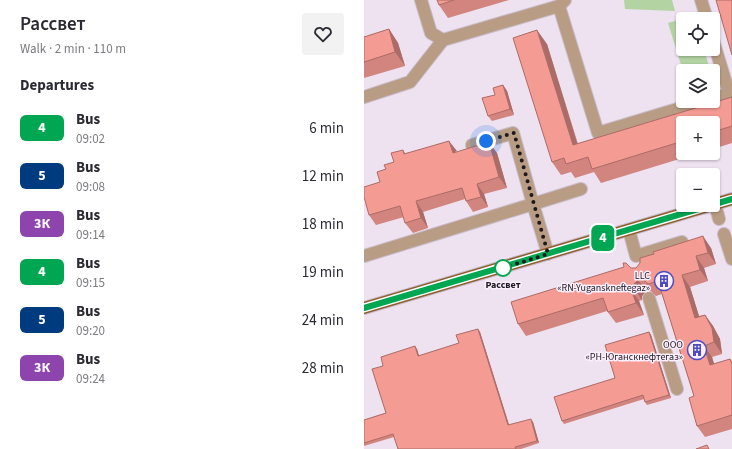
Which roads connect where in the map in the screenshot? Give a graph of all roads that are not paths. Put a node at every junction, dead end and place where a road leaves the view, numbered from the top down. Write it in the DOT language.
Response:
graph roads {
  1 [pos="421,0"];
  2 [pos="701,0"];
  3 [pos="562,3"];
  4 [pos="705,12"];
  5 [pos="443,40"];
  6 [pos="718,56"];
  7 [pos="730,93"];
  8 [pos="720,96"];
  9 [pos="364,97"];
  10 [pos="681,108"];
  11 [pos="472,145"];
  12 [pos="581,189"];
  13 [pos="732,199"];
  14 [pos="720,203"];
  15 [pos="533,204"];
  16 [pos="689,212"];
  17 [pos="717,212"];
  18 [pos="719,218"];
  19 [pos="629,230"];
  20 [pos="724,234"];
  21 [pos="682,242"];
  22 [pos="548,254"];
  23 [pos="364,256"];
  24 [pos="636,256"];
  25 [pos="732,259"];
  26 [pos="640,268"];
  27 [pos="649,298"];
  28 [pos="364,308"];
  29 [pos="677,389"];
  1 -- 5 [label="lane"];
  2 -- 4 [label="lane"];
  3 -- 5 [label="lane"];
  3 -- 10 [label="lane"];
  5 -- 9 [label="lane"];
  6 -- 7 [label="lane"];
  7 -- 8 [label="lane"];
  11 -- 15 [label="lane"];
  12 -- 15 [label="lane"];
  13 -- 14 [label="main road"];
  15 -- 22 [label="lane"];
  15 -- 23 [label="lane"];
  16 -- 19 [label="main road"];
  17 -- 18 [label="lane"];
  19 -- 22 [label="main road"];
  19 -- 24 [label="lane"];
  20 -- 25 [label="lane"];
  21 -- 24 [label="lane"];
  22 -- 28 [label="main road"];
  24 -- 26 [label="lane"];
  27 -- 29 [label="lane"];
}
